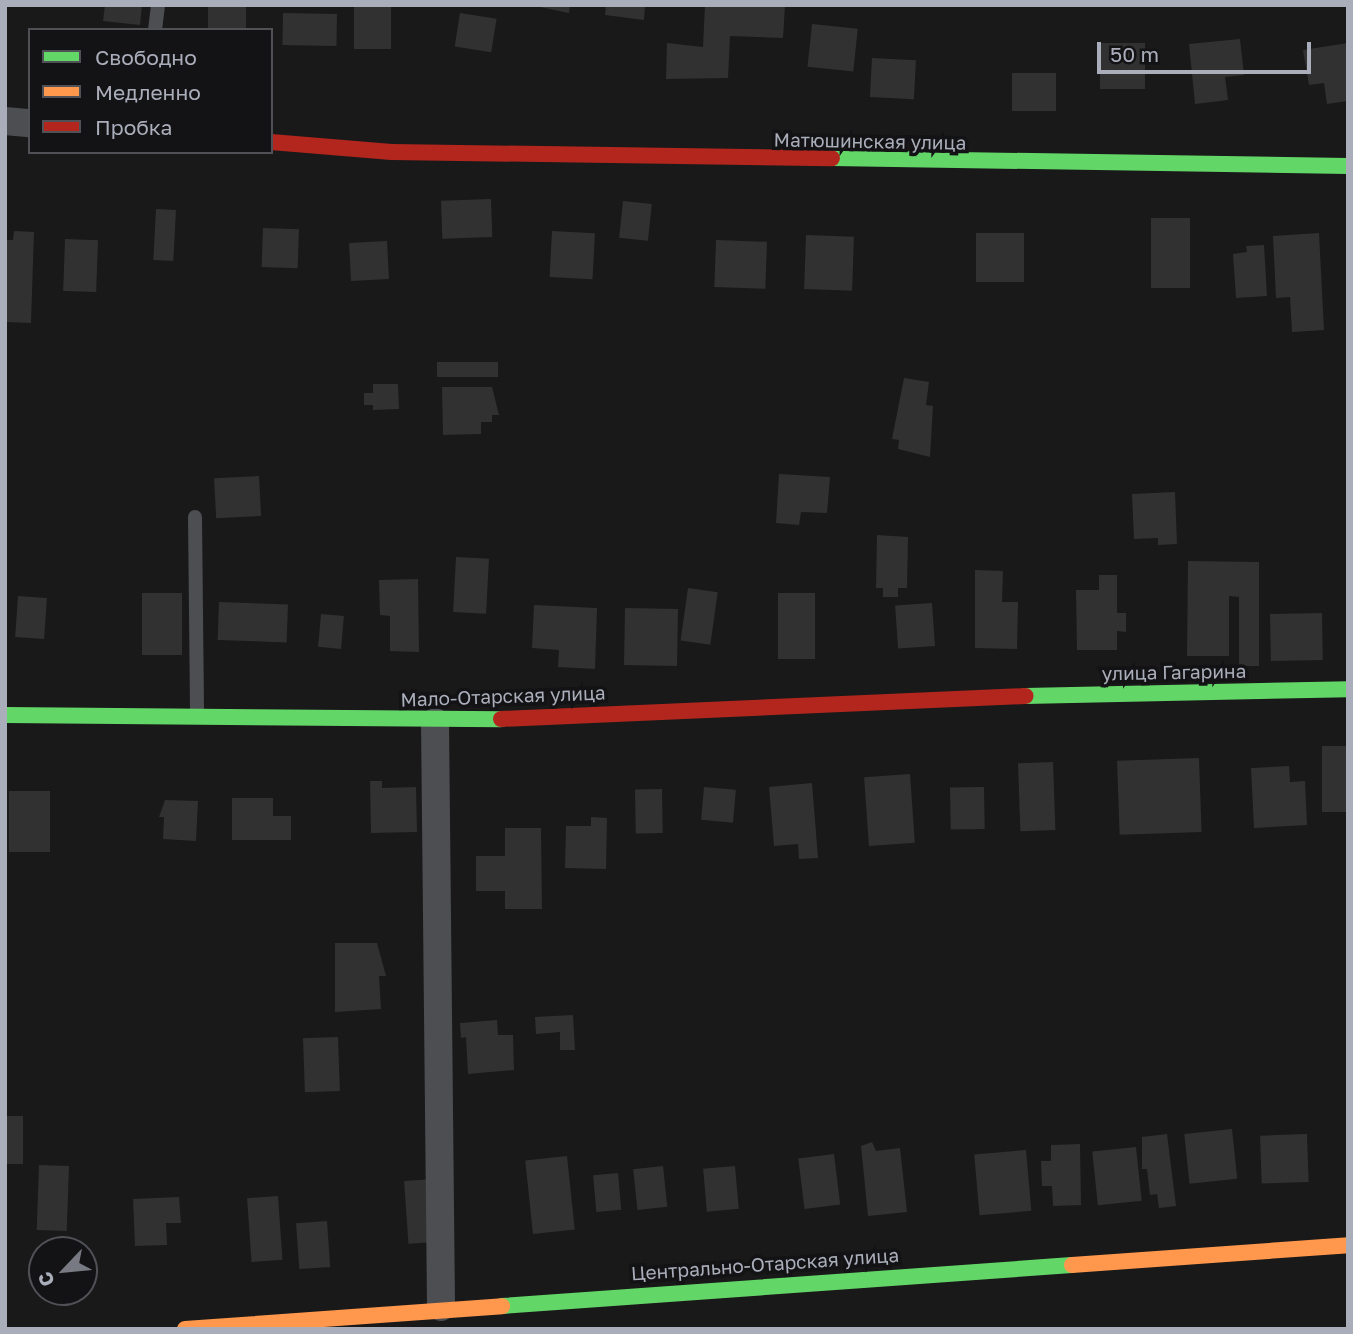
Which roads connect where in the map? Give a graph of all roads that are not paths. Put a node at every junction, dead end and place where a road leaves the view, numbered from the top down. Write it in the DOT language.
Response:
graph roads {
  1 [pos="158,5"];
  2 [pos="155,28"];
  3 [pos="5,121"];
  4 [pos="28,123"];
  5 [pos="273,142"];
  6 [pos="1348,166"];
  7 [pos="195,516"];
  8 [pos="1348,689"];
  9 [pos="1001,697"];
  10 [pos="5,715"];
  11 [pos="197,716"];
  12 [pos="435,722"];
  13 [pos="1348,1245"];
  14 [pos="441,1307"];
  15 [pos="406,1321"];
  16 [pos="185,1329"];
  1 -- 2 [label="lane"];
  3 -- 4 [label="street"];
  5 -- 6 [label="street, Матюшинская улица"];
  7 -- 11 [label="lane"];
  8 -- 9 [label="street, улица Гагарина"];
  9 -- 12 [label="street, Мало-Отарская улица"];
  10 -- 11 [label="street, Мало-Отарская улица"];
  11 -- 12 [label="street, Мало-Отарская улица"];
  12 -- 14 [label="street"];
  13 -- 14 [label="street, Центрально-Отарская улица"];
  14 -- 15 [label="street, Центрально-Отарская улица"];
  15 -- 16 [label="street, Центрально-Отарская улица"];
}
